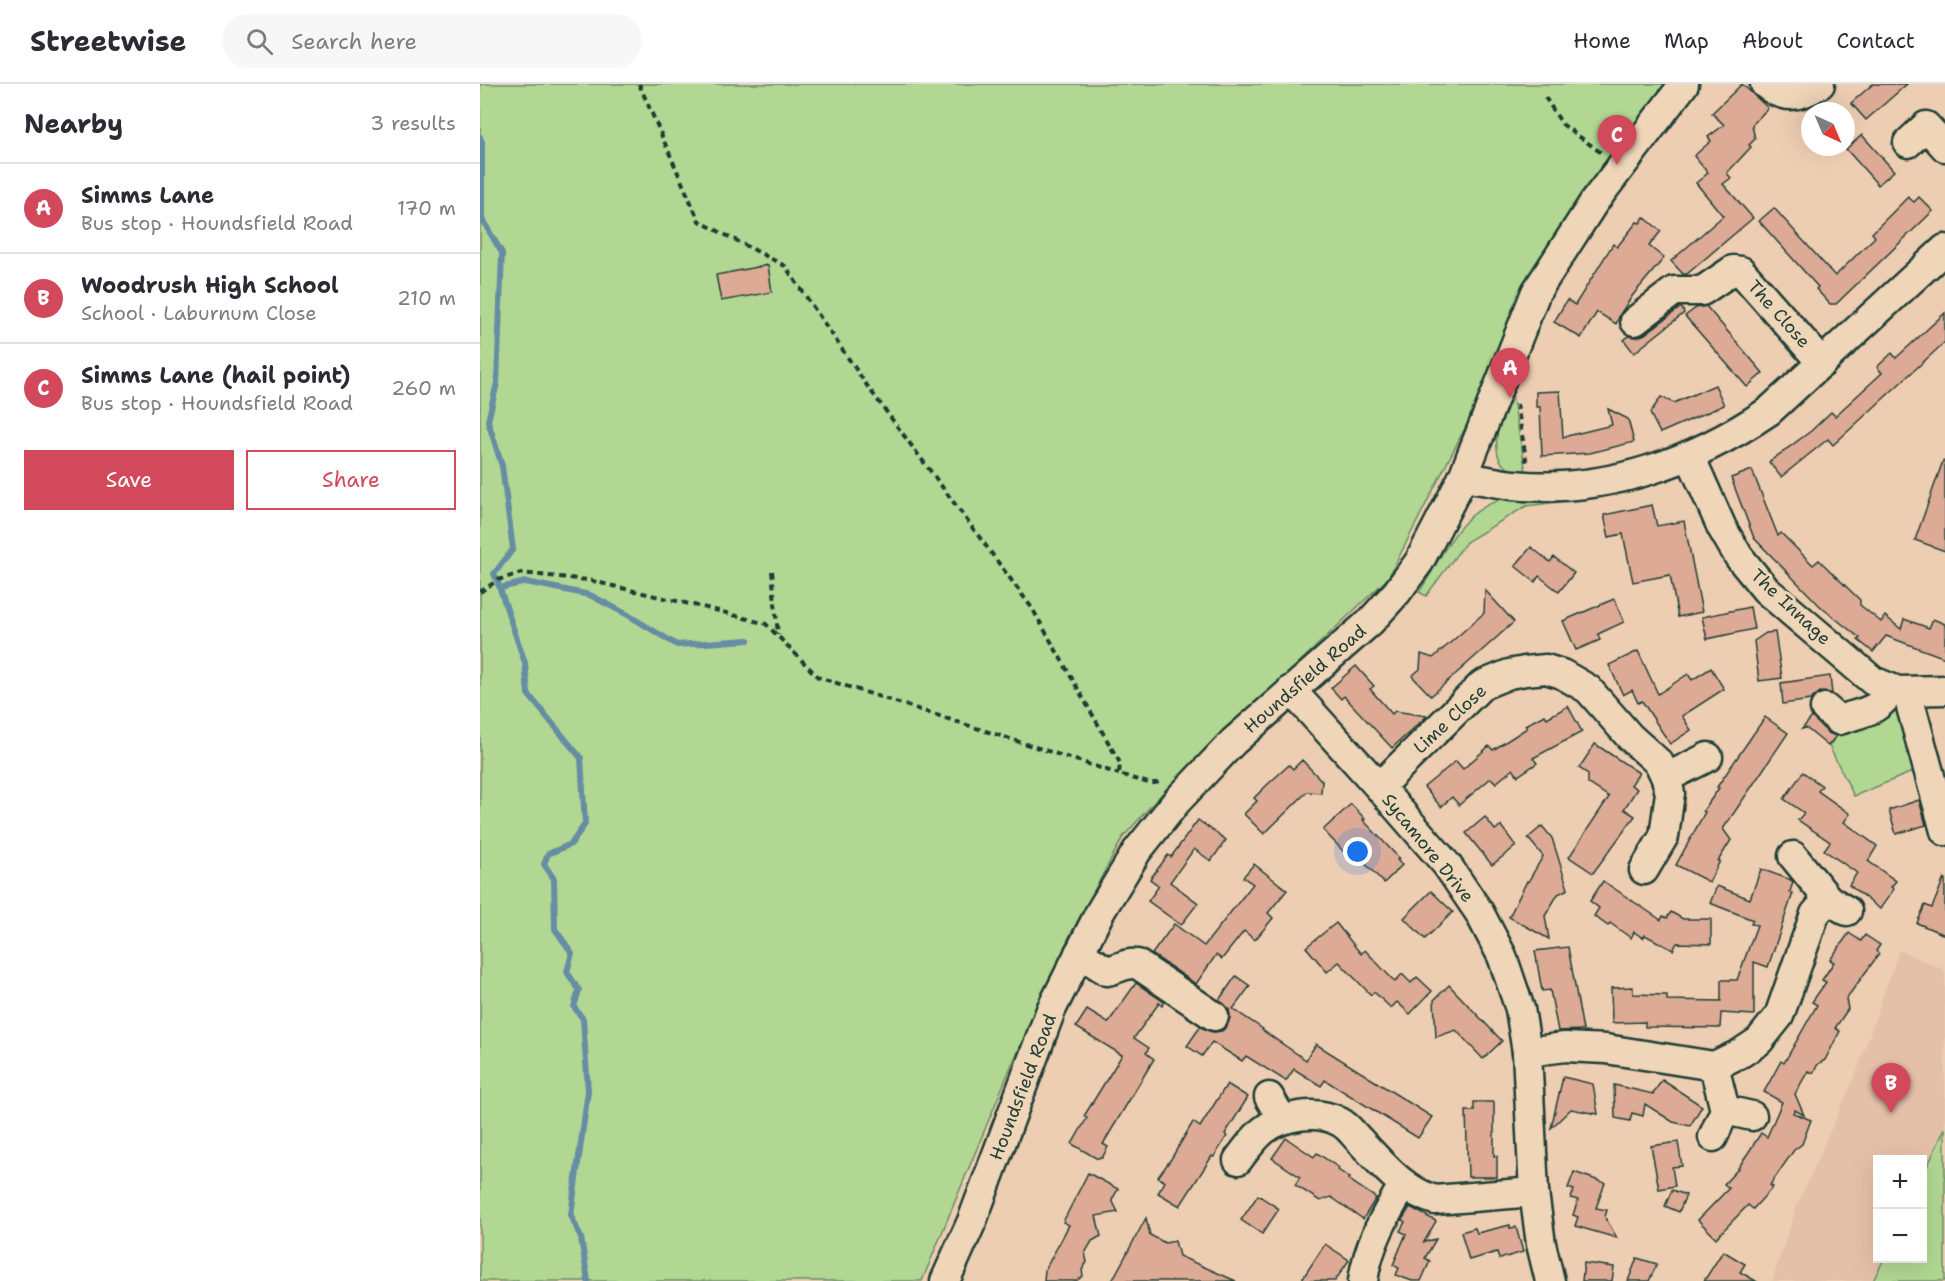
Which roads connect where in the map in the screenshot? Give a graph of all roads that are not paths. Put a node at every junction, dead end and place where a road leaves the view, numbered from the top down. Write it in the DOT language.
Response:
graph roads {
  1 [pos="1684,84"];
  2 [pos="1765,84"];
  3 [pos="1820,84"];
  4 [pos="1908,143"];
  5 [pos="1945,147"];
  6 [pos="1945,249"];
  7 [pos="1635,321"];
  8 [pos="1822,363"];
  9 [pos="1690,456"];
  10 [pos="1463,477"];
  11 [pos="1291,690"];
  12 [pos="1899,690"];
  13 [pos="1945,690"];
  14 [pos="1825,708"];
  15 [pos="1708,757"];
  16 [pos="1666,778"];
  17 [pos="1379,787"];
  18 [pos="1945,831"];
  19 [pos="1793,856"];
  20 [pos="1644,870"];
  21 [pos="1079,953"];
  22 [pos="1214,1016"];
  23 [pos="1527,1052"];
  24 [pos="1714,1066"];
  25 [pos="1713,1137"];
  26 [pos="1238,1160"];
  27 [pos="1404,1184"];
  28 [pos="1534,1192"];
  29 [pos="945,1281"];
  30 [pos="1363,1281"];
  31 [pos="1550,1281"];
  1 -- 10 [label="street, Houndsfield Road"];
  2 -- 3 [label="street"];
  4 -- 5 [label="street"];
  6 -- 8 [label="street"];
  7 -- 8 [label="street, The Close"];
  8 -- 9 [label="street"];
  9 -- 10 [label="street"];
  9 -- 12 [label="street, The Innage"];
  10 -- 11 [label="street, Houndsfield Road"];
  11 -- 17 [label="street, Sycamore Drive"];
  11 -- 21 [label="street, Houndsfield Road"];
  12 -- 13 [label="street"];
  12 -- 14 [label="street"];
  12 -- 18 [label="street"];
  15 -- 16 [label="street"];
  16 -- 17 [label="street, Lime Close"];
  16 -- 20 [label="street"];
  17 -- 23 [label="street, Sycamore Drive"];
  19 -- 24 [label="street"];
  21 -- 22 [label="street"];
  21 -- 29 [label="street, Houndsfield Road"];
  23 -- 24 [label="street"];
  23 -- 28 [label="street, Sycamore Drive"];
  24 -- 25 [label="street"];
  26 -- 27 [label="street"];
  27 -- 28 [label="street"];
  27 -- 30 [label="street"];
  28 -- 31 [label="street, Sycamore Drive"];
}
